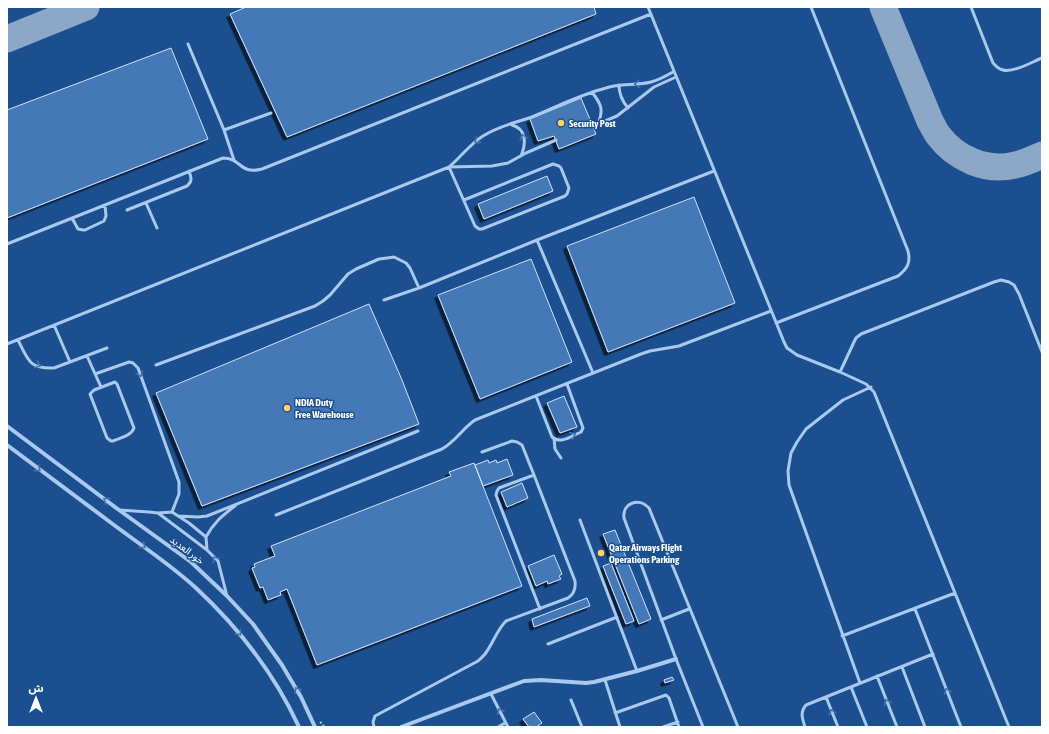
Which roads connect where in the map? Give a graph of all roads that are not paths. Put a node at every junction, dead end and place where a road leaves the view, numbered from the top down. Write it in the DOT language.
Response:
graph roads {
  1 [pos="648,7"];
  2 [pos="811,7"];
  3 [pos="971,7"];
  4 [pos="651,14"];
  5 [pos="188,44"];
  6 [pos="1042,58"];
  7 [pos="673,72"];
  8 [pos="676,77"];
  9 [pos="619,85"];
  10 [pos="592,92"];
  11 [pos="628,108"];
  12 [pos="271,113"];
  13 [pos="510,124"];
  14 [pos="598,124"];
  15 [pos="593,126"];
  16 [pos="224,130"];
  17 [pos="556,140"];
  18 [pos="520,156"];
  19 [pos="234,160"];
  20 [pos="449,167"];
  21 [pos="189,171"];
  22 [pos="714,171"];
  23 [pos="464,200"];
  24 [pos="146,203"];
  25 [pos="105,205"];
  26 [pos="127,210"];
  27 [pos="72,218"];
  28 [pos="157,228"];
  29 [pos="537,240"];
  30 [pos="7,244"];
  31 [pos="419,288"];
  32 [pos="384,300"];
  33 [pos="771,311"];
  34 [pos="776,323"];
  35 [pos="54,325"];
  36 [pos="18,340"];
  37 [pos="7,344"];
  38 [pos="107,348"];
  39 [pos="1042,352"];
  40 [pos="87,356"];
  41 [pos="70,362"];
  42 [pos="156,365"];
  43 [pos="840,372"];
  44 [pos="593,373"];
  45 [pos="95,374"];
  46 [pos="567,384"];
  47 [pos="101,387"];
  48 [pos="871,388"];
  49 [pos="536,396"];
  50 [pos="7,426"];
  51 [pos="418,431"];
  52 [pos="554,438"];
  53 [pos="7,445"];
  54 [pos="482,452"];
  55 [pos="561,458"];
  56 [pos="534,475"];
  57 [pos="240,502"];
  58 [pos="119,510"];
  59 [pos="172,512"];
  60 [pos="158,513"];
  61 [pos="276,515"];
  62 [pos="178,516"];
  63 [pos="580,520"];
  64 [pos="206,537"];
  65 [pos="207,550"];
  66 [pos="955,593"];
  67 [pos="227,596"];
  68 [pos="540,609"];
  69 [pos="689,609"];
  70 [pos="915,609"];
  71 [pos="617,617"];
  72 [pos="661,620"];
  73 [pos="842,636"];
  74 [pos="548,644"];
  75 [pos="932,654"];
  76 [pos="676,659"];
  77 [pos="902,667"];
  78 [pos="637,671"];
  79 [pos="877,676"];
  80 [pos="605,680"];
  81 [pos="860,683"];
  82 [pos="851,686"];
  83 [pos="491,694"];
  84 [pos="826,697"];
  85 [pos="571,700"];
  86 [pos="615,713"];
  87 [pos="416,722"];
  88 [pos="678,722"];
  89 [pos="505,723"];
  90 [pos="299,727"];
  91 [pos="315,727"];
  92 [pos="374,727"];
  93 [pos="401,727"];
  94 [pos="418,727"];
  95 [pos="498,727"];
  96 [pos="508,727"];
  97 [pos="582,727"];
  98 [pos="620,727"];
  99 [pos="663,727"];
  100 [pos="679,727"];
  101 [pos="703,727"];
  102 [pos="738,727"];
  103 [pos="806,727"];
  104 [pos="838,727"];
  105 [pos="867,727"];
  106 [pos="898,727"];
  107 [pos="926,727"];
  108 [pos="961,727"];
  109 [pos="1009,727"];
  1 -- 4 [label="lane"];
  2 -- 34 [label="lane"];
  3 -- 6 [label="lane"];
  4 -- 7 [label="lane"];
  4 -- 19 [label="lane"];
  5 -- 16 [label="lane"];
  7 -- 8 [label="lane"];
  7 -- 9 [label="lane, one-way"];
  8 -- 11 [label="lane"];
  8 -- 22 [label="lane"];
  9 -- 10 [label="lane"];
  9 -- 11 [label="lane"];
  10 -- 13 [label="lane"];
  10 -- 14 [label="lane"];
  11 -- 14 [label="lane"];
  12 -- 16 [label="lane"];
  18 -- 13 [label="lane, one-way"];
  13 -- 20 [label="lane, one-way"];
  14 -- 15 [label="lane"];
  16 -- 19 [label="lane"];
  17 -- 18 [label="lane"];
  18 -- 20 [label="lane"];
  19 -- 21 [label="lane"];
  20 -- 23 [label="lane"];
  20 -- 35 [label="lane"];
  21 -- 24 [label="lane"];
  21 -- 25 [label="lane"];
  22 -- 29 [label="lane"];
  22 -- 33 [label="lane"];
  23 -- 23 [label="lane"];
  24 -- 26 [label="lane"];
  24 -- 28 [label="lane"];
  25 -- 27 [label="lane"];
  25 -- 27 [label="lane"];
  27 -- 30 [label="lane"];
  29 -- 31 [label="lane"];
  29 -- 44 [label="lane"];
  31 -- 32 [label="lane"];
  31 -- 42 [label="lane"];
  33 -- 34 [label="lane"];
  33 -- 44 [label="lane"];
  34 -- 43 [label="lane"];
  35 -- 36 [label="lane"];
  35 -- 41 [label="lane"];
  36 -- 37 [label="lane"];
  36 -- 41 [label="lane, one-way"];
  38 -- 40 [label="lane"];
  39 -- 43 [label="lane"];
  40 -- 41 [label="lane"];
  40 -- 45 [label="lane"];
  43 -- 48 [label="lane"];
  44 -- 46 [label="lane"];
  45 -- 47 [label="lane"];
  45 -- 59 [label="lane, one-way"];
  46 -- 49 [label="lane"];
  52 -- 46 [label="lane, one-way"];
  47 -- 47 [label="lane"];
  48 -- 66 [label="lane"];
  48 -- 73 [label="lane"];
  49 -- 52 [label="lane"];
  49 -- 61 [label="lane"];
  58 -- 50 [label="street, خور العديد, one-way"];
  51 -- 57 [label="lane"];
  52 -- 55 [label="lane"];
  53 -- 90 [label="street, one-way"];
  54 -- 56 [label="lane"];
  56 -- 68 [label="lane"];
  56 -- 68 [label="lane"];
  57 -- 62 [label="lane"];
  57 -- 64 [label="lane"];
  58 -- 60 [label="lane"];
  58 -- 67 [label="street, خور العديد"];
  59 -- 60 [label="lane"];
  59 -- 62 [label="lane"];
  60 -- 65 [label="lane"];
  62 -- 64 [label="lane"];
  63 -- 71 [label="lane"];
  64 -- 65 [label="lane"];
  67 -- 65 [label="lane, one-way"];
  66 -- 70 [label="lane"];
  66 -- 109 [label="lane"];
  91 -- 67 [label="street, خور العديد, one-way"];
  68 -- 92 [label="lane"];
  69 -- 72 [label="lane"];
  69 -- 72 [label="lane"];
  69 -- 102 [label="lane"];
  70 -- 73 [label="lane"];
  70 -- 75 [label="lane"];
  71 -- 74 [label="lane"];
  71 -- 78 [label="lane"];
  72 -- 76 [label="lane"];
  73 -- 81 [label="lane"];
  75 -- 77 [label="lane"];
  108 -- 75 [label="lane, one-way"];
  76 -- 78 [label="street"];
  76 -- 101 [label="lane"];
  77 -- 79 [label="lane"];
  77 -- 107 [label="lane"];
  78 -- 80 [label="street"];
  79 -- 81 [label="lane"];
  106 -- 79 [label="lane, one-way"];
  80 -- 83 [label="street"];
  80 -- 86 [label="lane"];
  81 -- 82 [label="lane"];
  82 -- 84 [label="lane"];
  82 -- 105 [label="lane"];
  83 -- 87 [label="street"];
  89 -- 83 [label="lane, one-way"];
  84 -- 103 [label="lane"];
  104 -- 84 [label="lane, one-way"];
  85 -- 97 [label="lane"];
  86 -- 88 [label="lane"];
  86 -- 98 [label="lane"];
  87 -- 93 [label="street"];
  87 -- 94 [label="lane"];
  88 -- 99 [label="lane"];
  88 -- 100 [label="lane"];
  89 -- 95 [label="lane"];
  89 -- 96 [label="lane"];
}
